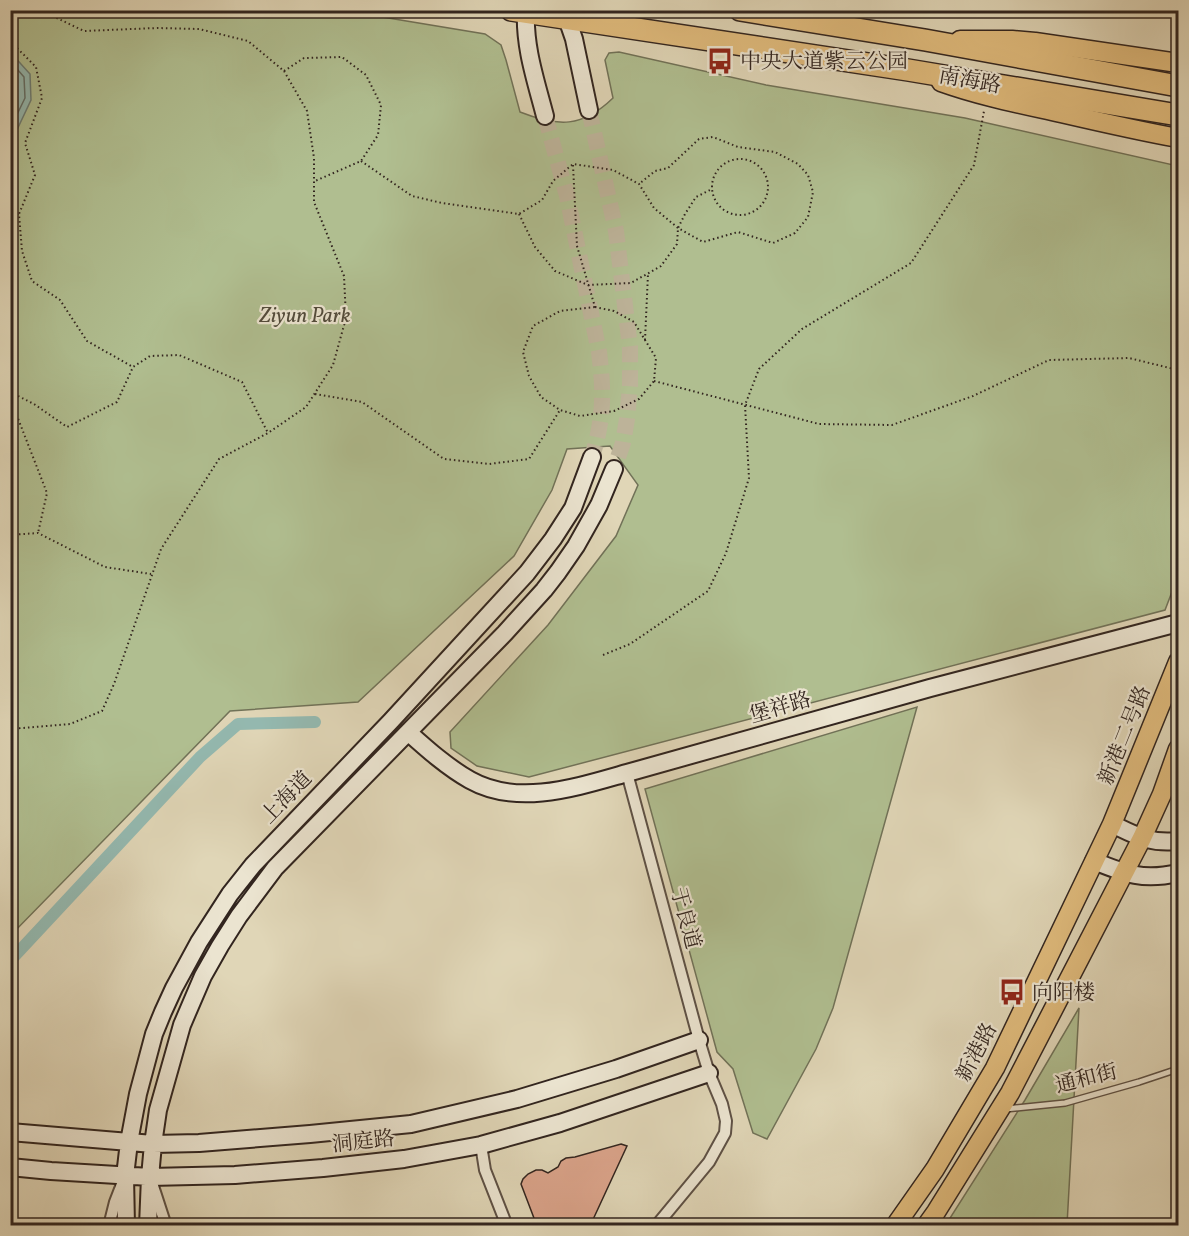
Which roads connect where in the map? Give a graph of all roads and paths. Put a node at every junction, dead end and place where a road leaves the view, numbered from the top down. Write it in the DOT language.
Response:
graph roads {
  1 [pos="40,10"];
  2 [pos="740,10"];
  3 [pos="521,11"];
  4 [pos="10,13"];
  5 [pos="566,14"];
  6 [pos="925,40"];
  7 [pos="1179,63"];
  8 [pos="908,70"];
  9 [pos="284,71"];
  10 [pos="1179,86"];
  11 [pos="987,96"];
  12 [pos="589,110"];
  13 [pos="1179,115"];
  14 [pos="545,116"];
  15 [pos="1179,138"];
  16 [pos="360,161"];
  17 [pos="573,164"];
  18 [pos="314,182"];
  19 [pos="639,184"];
  20 [pos="712,189"];
  21 [pos="10,211"];
  22 [pos="19,214"];
  23 [pos="519,214"];
  24 [pos="678,228"];
  25 [pos="648,274"];
  26 [pos="588,285"];
  27 [pos="595,307"];
  28 [pos="645,340"];
  29 [pos="133,367"];
  30 [pos="1179,370"];
  31 [pos="654,381"];
  32 [pos="10,392"];
  33 [pos="315,394"];
  34 [pos="10,398"];
  35 [pos="745,405"];
  36 [pos="560,410"];
  37 [pos="268,433"];
  38 [pos="592,457"];
  39 [pos="614,469"];
  40 [pos="38,533"];
  41 [pos="10,535"];
  42 [pos="153,574"];
  43 [pos="1179,623"];
  44 [pos="603,655"];
  45 [pos="1179,662"];
  46 [pos="10,729"];
  47 [pos="408,732"];
  48 [pos="1179,749"];
  49 [pos="627,774"];
  50 [pos="1112,824"];
  51 [pos="1142,838"];
  52 [pos="1179,841"];
  53 [pos="1094,861"];
  54 [pos="1179,873"];
  55 [pos="1124,874"];
  56 [pos="699,1040"];
  57 [pos="1179,1069"];
  58 [pos="710,1073"];
  59 [pos="999,1110"];
  60 [pos="10,1132"];
  61 [pos="129,1142"];
  62 [pos="153,1144"];
  63 [pos="481,1145"];
  64 [pos="10,1167"];
  65 [pos="125,1176"];
  66 [pos="150,1176"];
  67 [pos="109,1226"];
  68 [pos="126,1226"];
  69 [pos="148,1226"];
  70 [pos="166,1226"];
  71 [pos="507,1226"];
  72 [pos="656,1226"];
  73 [pos="895,1226"];
  74 [pos="926,1226"];
  1 -- 9 [label="path"];
  2 -- 6 [label="highway, 南海路"];
  3 -- 5 [label="highway, 南海路"];
  3 -- 14 [label="street"];
  4 -- 22 [label="path"];
  5 -- 8 [label="highway, 南海路"];
  5 -- 12 [label="street"];
  6 -- 7 [label="main road"];
  6 -- 10 [label="highway, 南海路"];
  8 -- 11 [label="main road"];
  8 -- 13 [label="highway, 南海路"];
  9 -- 16 [label="path"];
  9 -- 18 [label="path"];
  11 -- 15 [label="main road"];
  11 -- 35 [label="path"];
  16 -- 18 [label="path"];
  16 -- 23 [label="path"];
  17 -- 19 [label="path"];
  17 -- 23 [label="path"];
  17 -- 26 [label="path"];
  18 -- 33 [label="path"];
  19 -- 24 [label="path"];
  19 -- 24 [label="path"];
  20 -- 20 [label="path"];
  20 -- 24 [label="path"];
  21 -- 22 [label="path"];
  22 -- 29 [label="path"];
  23 -- 26 [label="path"];
  24 -- 25 [label="path"];
  25 -- 26 [label="path"];
  25 -- 28 [label="path"];
  26 -- 27 [label="path"];
  27 -- 28 [label="path"];
  27 -- 36 [label="path"];
  28 -- 31 [label="path"];
  29 -- 32 [label="path"];
  29 -- 37 [label="path"];
  30 -- 35 [label="path"];
  31 -- 35 [label="path"];
  31 -- 36 [label="path"];
  33 -- 36 [label="path"];
  33 -- 37 [label="path"];
  34 -- 40 [label="path"];
  35 -- 44 [label="path"];
  37 -- 42 [label="path"];
  38 -- 61 [label="street, 上海道"];
  39 -- 47 [label="street, 上海道"];
  40 -- 41 [label="path"];
  40 -- 42 [label="path"];
  42 -- 46 [label="path"];
  43 -- 49 [label="street, 堡祥路"];
  45 -- 50 [label="main road, 新港二号路"];
  47 -- 49 [label="street, 堡祥路"];
  47 -- 62 [label="street, 上海道"];
  48 -- 51 [label="main road"];
  49 -- 56 [label="street, 于良道"];
  50 -- 51 [label="street"];
  50 -- 53 [label="main road, 新港路"];
  51 -- 52 [label="street"];
  51 -- 55 [label="main road"];
  53 -- 55 [label="street"];
  53 -- 73 [label="main road, 新港路"];
  54 -- 55 [label="street"];
  55 -- 59 [label="main road"];
  56 -- 58 [label="street, 于良道"];
  56 -- 62 [label="street, 洞庭路"];
  57 -- 59 [label="lane, 通和街"];
  58 -- 63 [label="street, 洞庭路"];
  58 -- 72 [label="street, 于良道"];
  59 -- 74 [label="main road"];
  60 -- 61 [label="street, 洞庭路"];
  61 -- 62 [label="street, 洞庭路"];
  61 -- 65 [label="street, 上海道"];
  62 -- 66 [label="street, 上海道"];
  63 -- 66 [label="street, 洞庭路"];
  63 -- 71 [label="street"];
  64 -- 65 [label="street, 洞庭路"];
  65 -- 66 [label="street, 洞庭路"];
  65 -- 67 [label="street"];
  65 -- 68 [label="street, 上海道"];
  66 -- 69 [label="street, 上海道"];
  66 -- 70 [label="street"];
}
